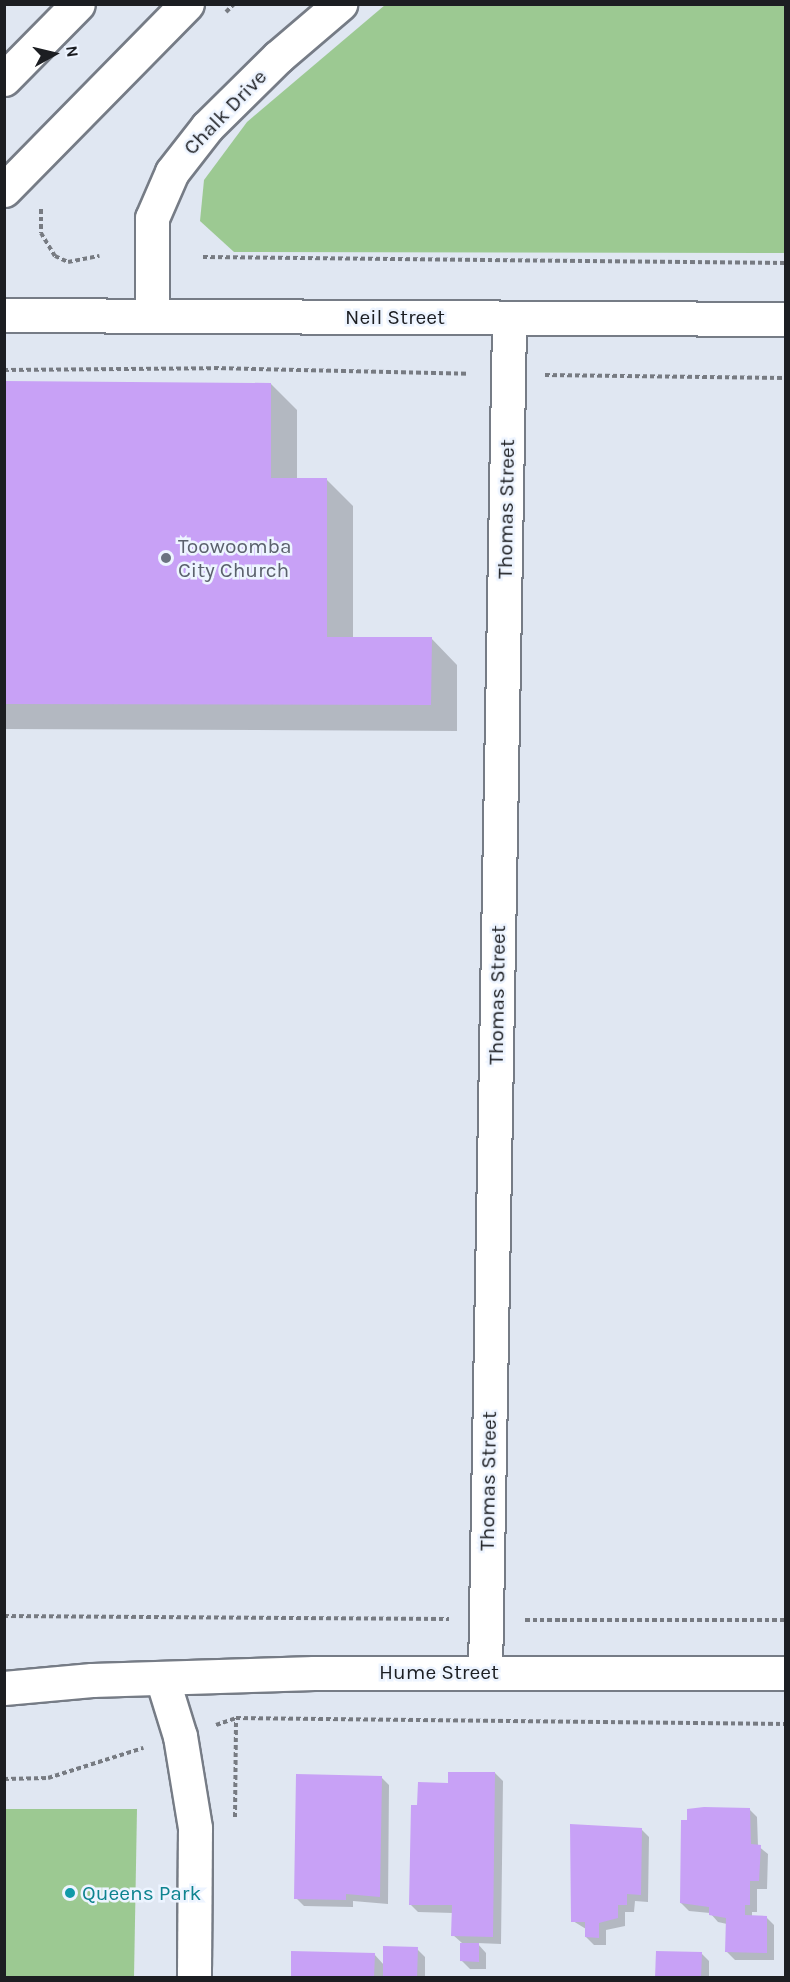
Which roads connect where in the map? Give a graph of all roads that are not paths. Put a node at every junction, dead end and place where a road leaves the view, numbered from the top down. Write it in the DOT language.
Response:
graph roads {
  1 [pos="78,4"];
  2 [pos="187,4"];
  3 [pos="340,4"];
  4 [pos="4,79"];
  5 [pos="4,190"];
  6 [pos="4,315"];
  7 [pos="153,316"];
  8 [pos="509,318"];
  9 [pos="786,319"];
  10 [pos="4,1672"];
  11 [pos="485,1672"];
  12 [pos="786,1673"];
  13 [pos="162,1678"];
  14 [pos="92,1680"];
  15 [pos="4,1688"];
  16 [pos="194,1977"];
  1 -- 4 [label="main road"];
  2 -- 5 [label="main road"];
  3 -- 7 [label="main road, Chalk Drive"];
  6 -- 7 [label="main road, Neil Street"];
  7 -- 8 [label="main road, Neil Street"];
  8 -- 9 [label="main road, Neil Street"];
  8 -- 11 [label="main road, Thomas Street"];
  10 -- 14 [label="main road, Hume Street"];
  11 -- 12 [label="main road, Hume Street"];
  11 -- 13 [label="main road, Hume Street"];
  13 -- 14 [label="main road, Hume Street"];
  13 -- 16 [label="main road"];
  14 -- 15 [label="main road, Hume Street"];
}
